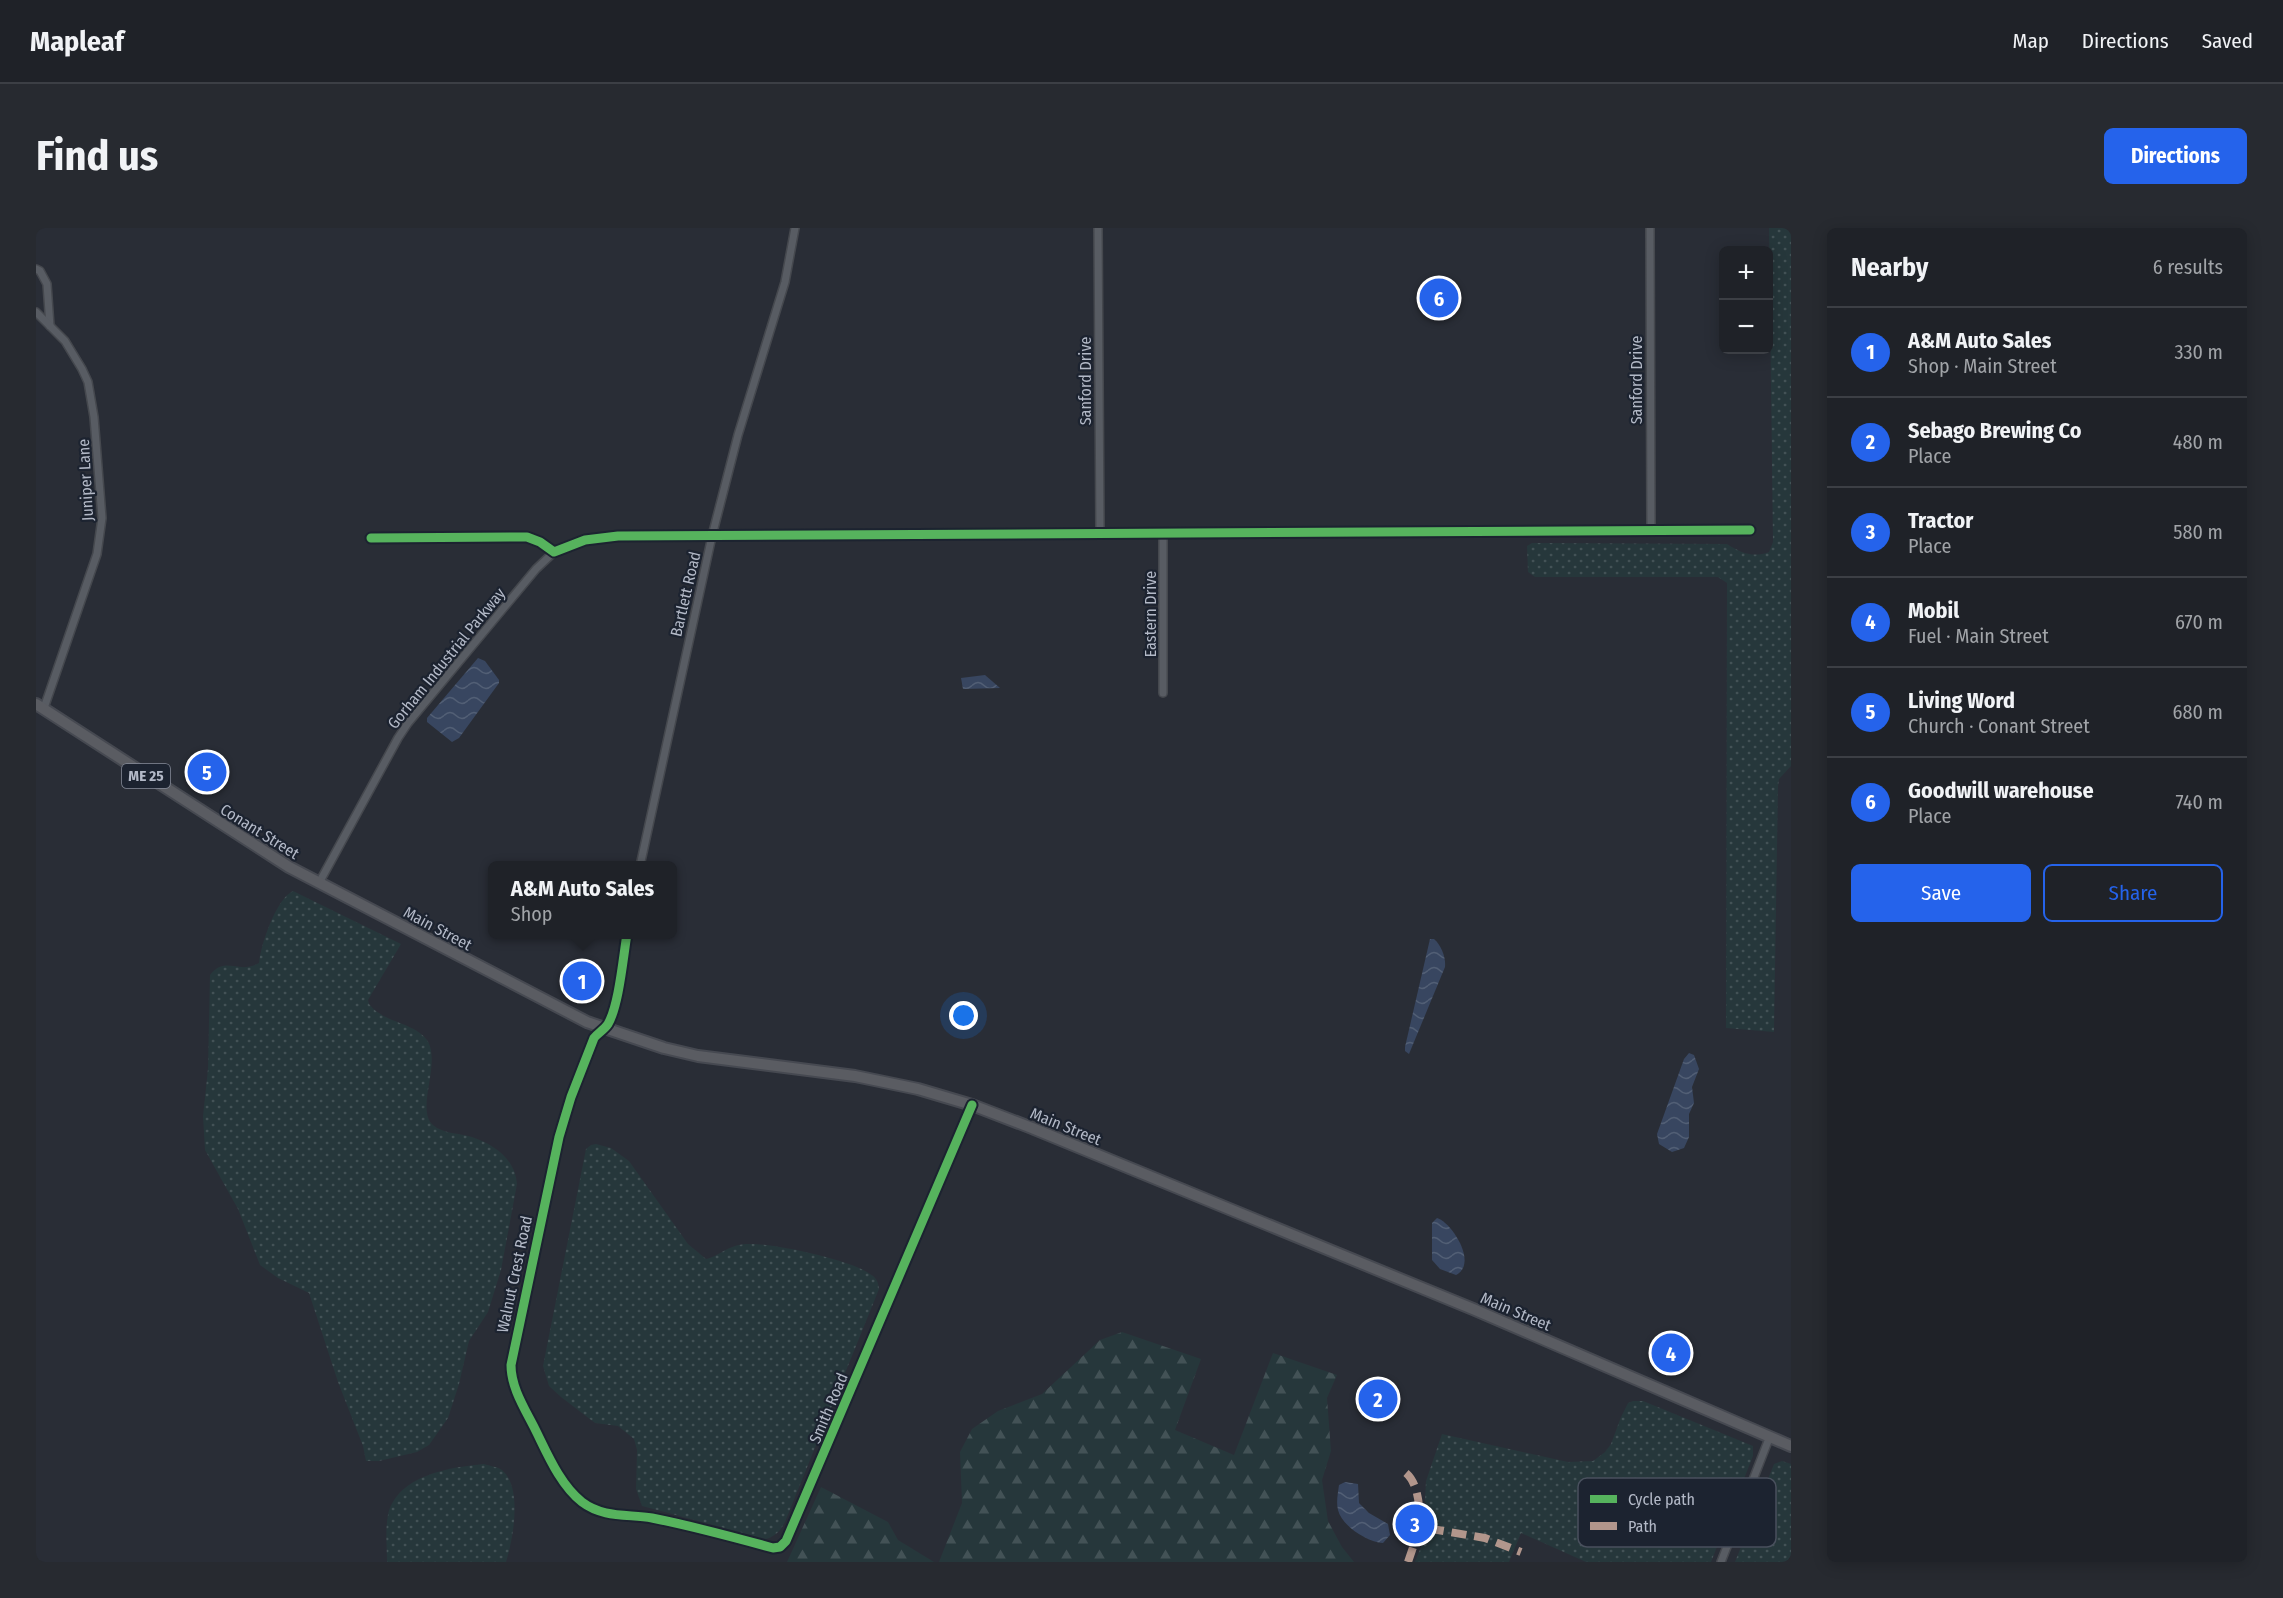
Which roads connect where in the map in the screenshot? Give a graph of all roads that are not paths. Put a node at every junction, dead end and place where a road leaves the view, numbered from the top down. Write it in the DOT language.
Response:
graph roads {
  1 [pos="795,228"];
  2 [pos="1098,228"];
  3 [pos="1650,228"];
  4 [pos="36,269"];
  5 [pos="36,312"];
  6 [pos="50,326"];
  7 [pos="1750,530"];
  8 [pos="1650,531"];
  9 [pos="1100,533"];
  10 [pos="1162,534"];
  11 [pos="712,536"];
  12 [pos="370,538"];
  13 [pos="554,552"];
  14 [pos="1163,693"];
  15 [pos="40,706"];
  16 [pos="641,861"];
  17 [pos="319,883"];
  18 [pos="626,939"];
  19 [pos="604,1029"];
  20 [pos="972,1105"];
  21 [pos="1770,1436"];
  22 [pos="1791,1446"];
  23 [pos="1753,1478"];
  24 [pos="597,1510"];
  25 [pos="1726,1547"];
  26 [pos="1720,1562"];
  1 -- 11 [label="street, Bartlett Road"];
  2 -- 9 [label="street, Sanford Drive"];
  3 -- 8 [label="street, Sanford Drive"];
  4 -- 6 [label="street"];
  5 -- 6 [label="street, Juniper Lane"];
  6 -- 15 [label="street, Juniper Lane"];
  7 -- 8 [label="street"];
  8 -- 10 [label="street"];
  9 -- 10 [label="street"];
  9 -- 11 [label="street"];
  10 -- 14 [label="street, Eastern Drive"];
  11 -- 13 [label="street"];
  11 -- 16 [label="street, Bartlett Road"];
  12 -- 13 [label="street"];
  13 -- 17 [label="street, Gorham Industrial Parkway"];
  15 -- 17 [label="highway, Conant Street / ME 25"];
  17 -- 19 [label="highway, Main Street"];
  18 -- 19 [label="street"];
  19 -- 20 [label="highway, Main Street"];
  19 -- 24 [label="street, Walnut Crest Road"];
  20 -- 21 [label="highway, Main Street"];
  20 -- 24 [label="street, Smith Road"];
  21 -- 22 [label="highway, Main Street"];
  21 -- 23 [label="street"];
  25 -- 26 [label="street"];
}
